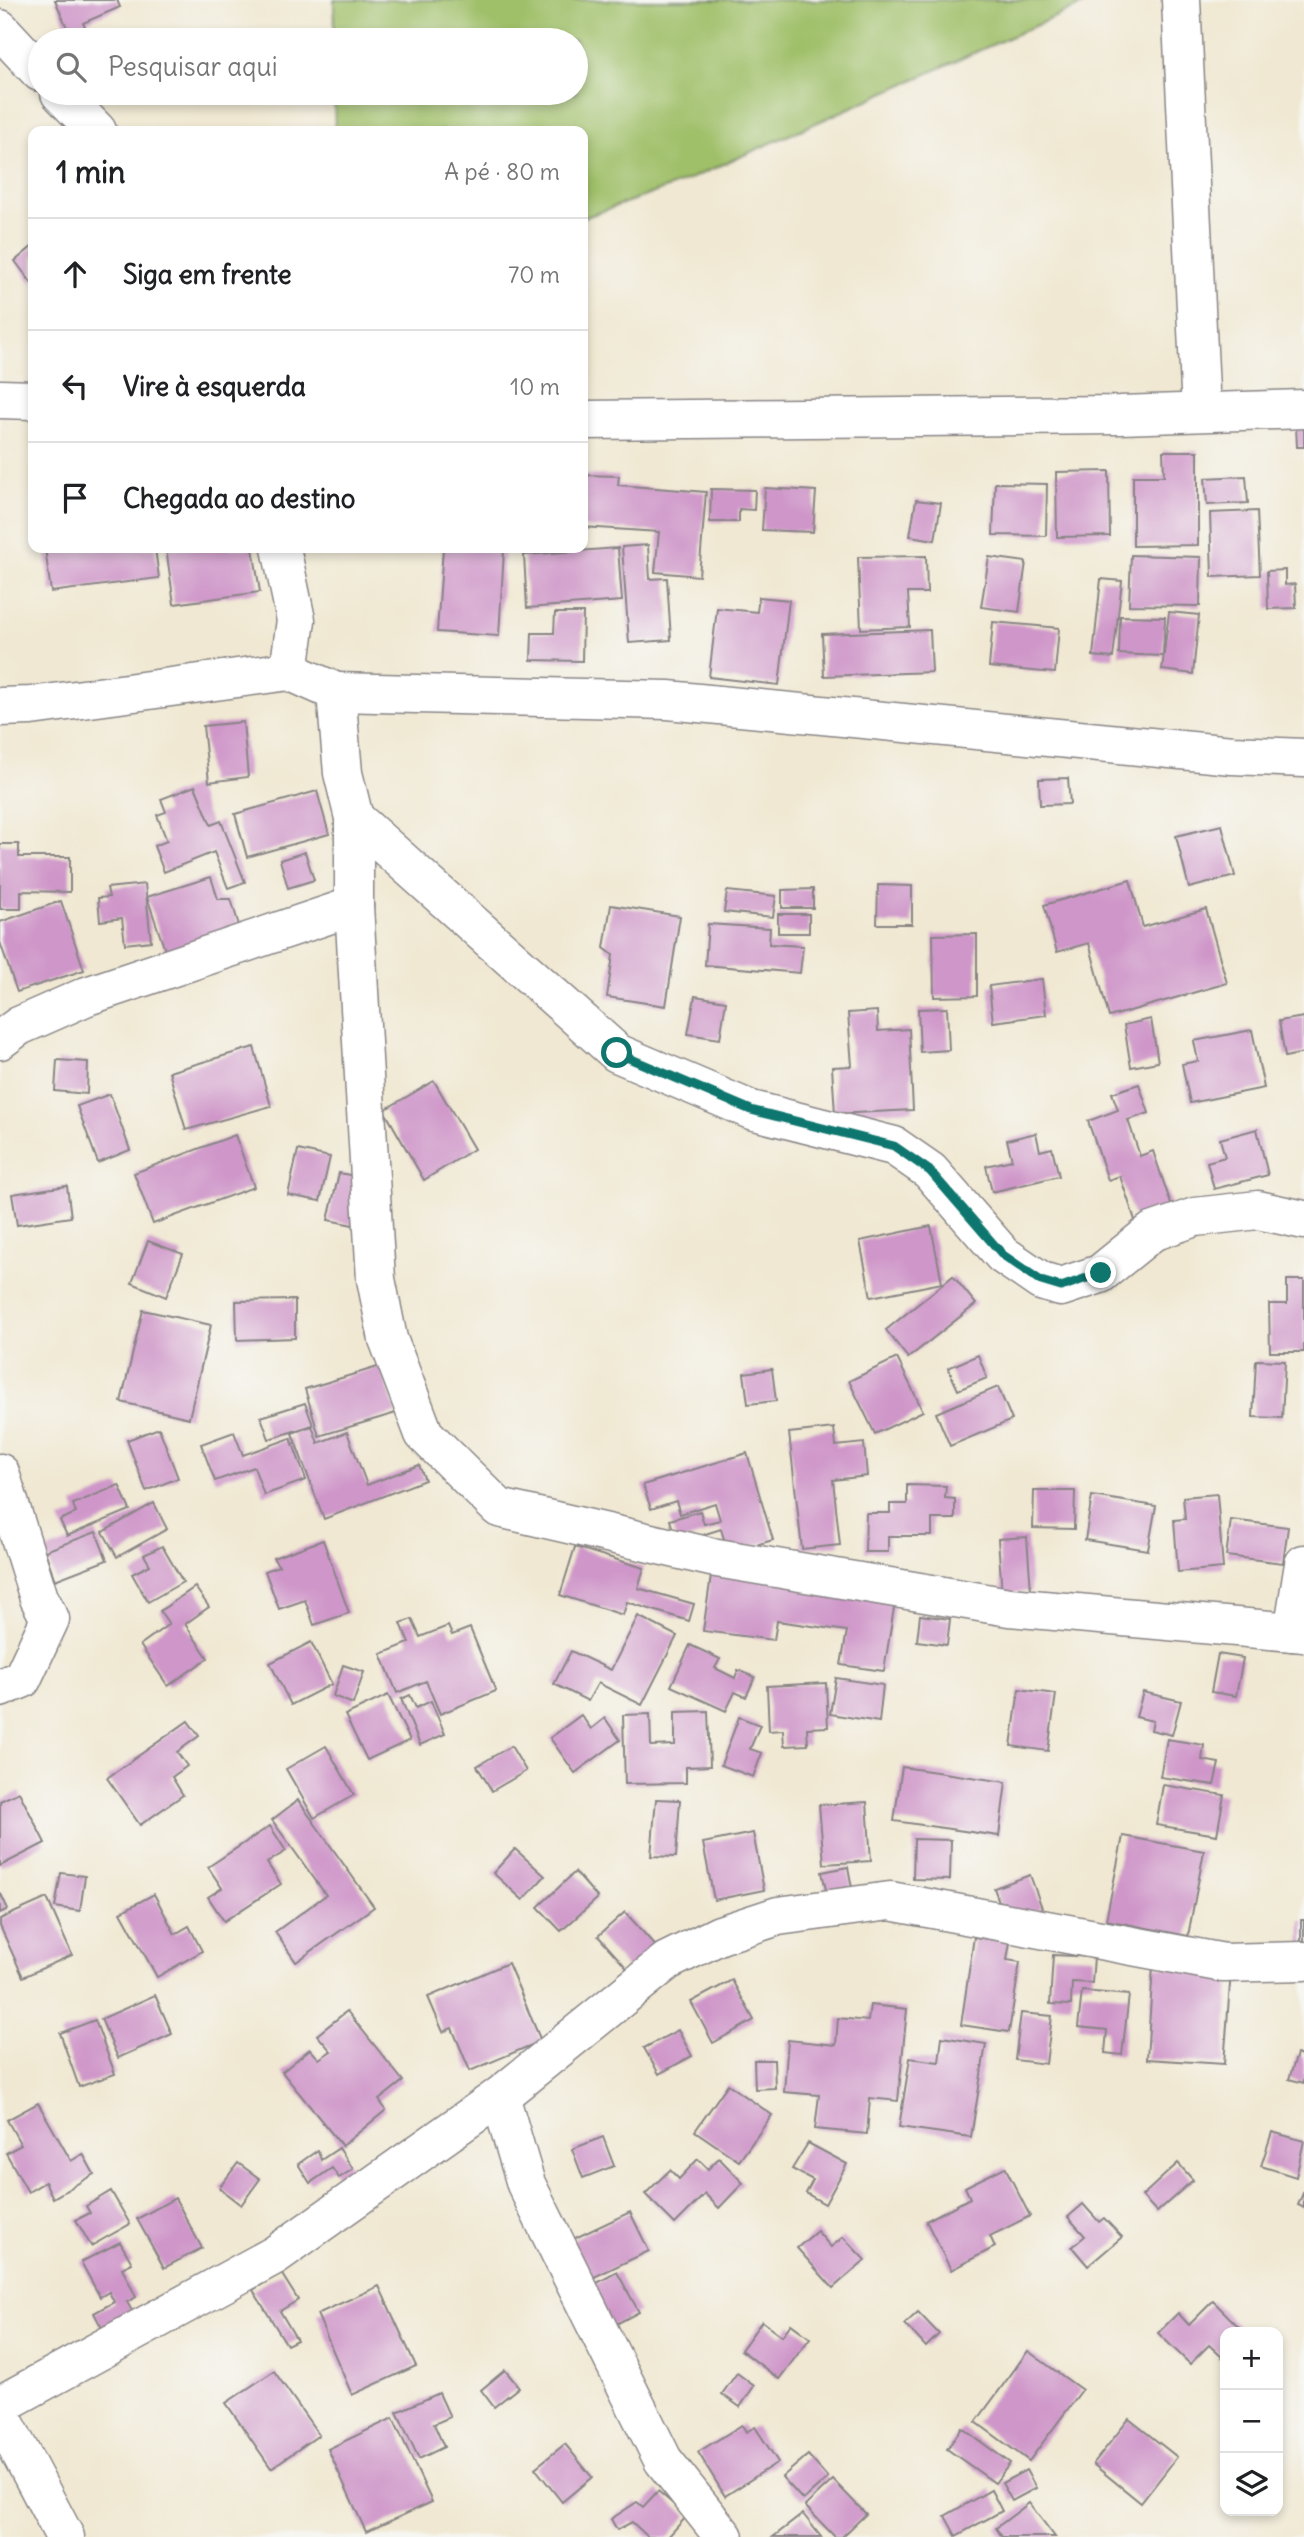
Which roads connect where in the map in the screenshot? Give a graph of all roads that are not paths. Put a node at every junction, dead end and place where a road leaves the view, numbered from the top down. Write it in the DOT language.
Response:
graph roads {
  1 [pos="1181,0"];
  2 [pos="0,29"];
  3 [pos="28,59"];
  4 [pos="72,105"];
  5 [pos="92,126"];
  6 [pos="0,400"];
  7 [pos="28,400"];
  8 [pos="1304,409"];
  9 [pos="1201,411"];
  10 [pos="588,420"];
  11 [pos="282,553"];
  12 [pos="289,671"];
  13 [pos="336,692"];
  14 [pos="0,707"];
  15 [pos="1304,758"];
  16 [pos="354,818"];
  17 [pos="354,906"];
  18 [pos="0,1040"];
  19 [pos="1304,1220"];
  20 [pos="0,1473"];
  21 [pos="1304,1564"];
  22 [pos="1299,1632"];
  23 [pos="0,1688"];
  24 [pos="1304,1961"];
  25 [pos="500,2096"];
  26 [pos="0,2405"];
  27 [pos="0,2414"];
  28 [pos="65,2537"];
  29 [pos="724,2537"];
  1 -- 9 [label="street"];
  2 -- 3 [label="street"];
  4 -- 5 [label="street"];
  6 -- 7 [label="street"];
  8 -- 9 [label="street"];
  9 -- 10 [label="street"];
  11 -- 12 [label="street"];
  12 -- 13 [label="street"];
  12 -- 14 [label="street"];
  13 -- 15 [label="street"];
  13 -- 16 [label="street"];
  16 -- 17 [label="street"];
  16 -- 19 [label="street"];
  17 -- 18 [label="street"];
  17 -- 22 [label="street"];
  20 -- 23 [label="street"];
  21 -- 22 [label="street"];
  24 -- 25 [label="street"];
  25 -- 26 [label="street"];
  25 -- 29 [label="street"];
  27 -- 28 [label="street"];
}
